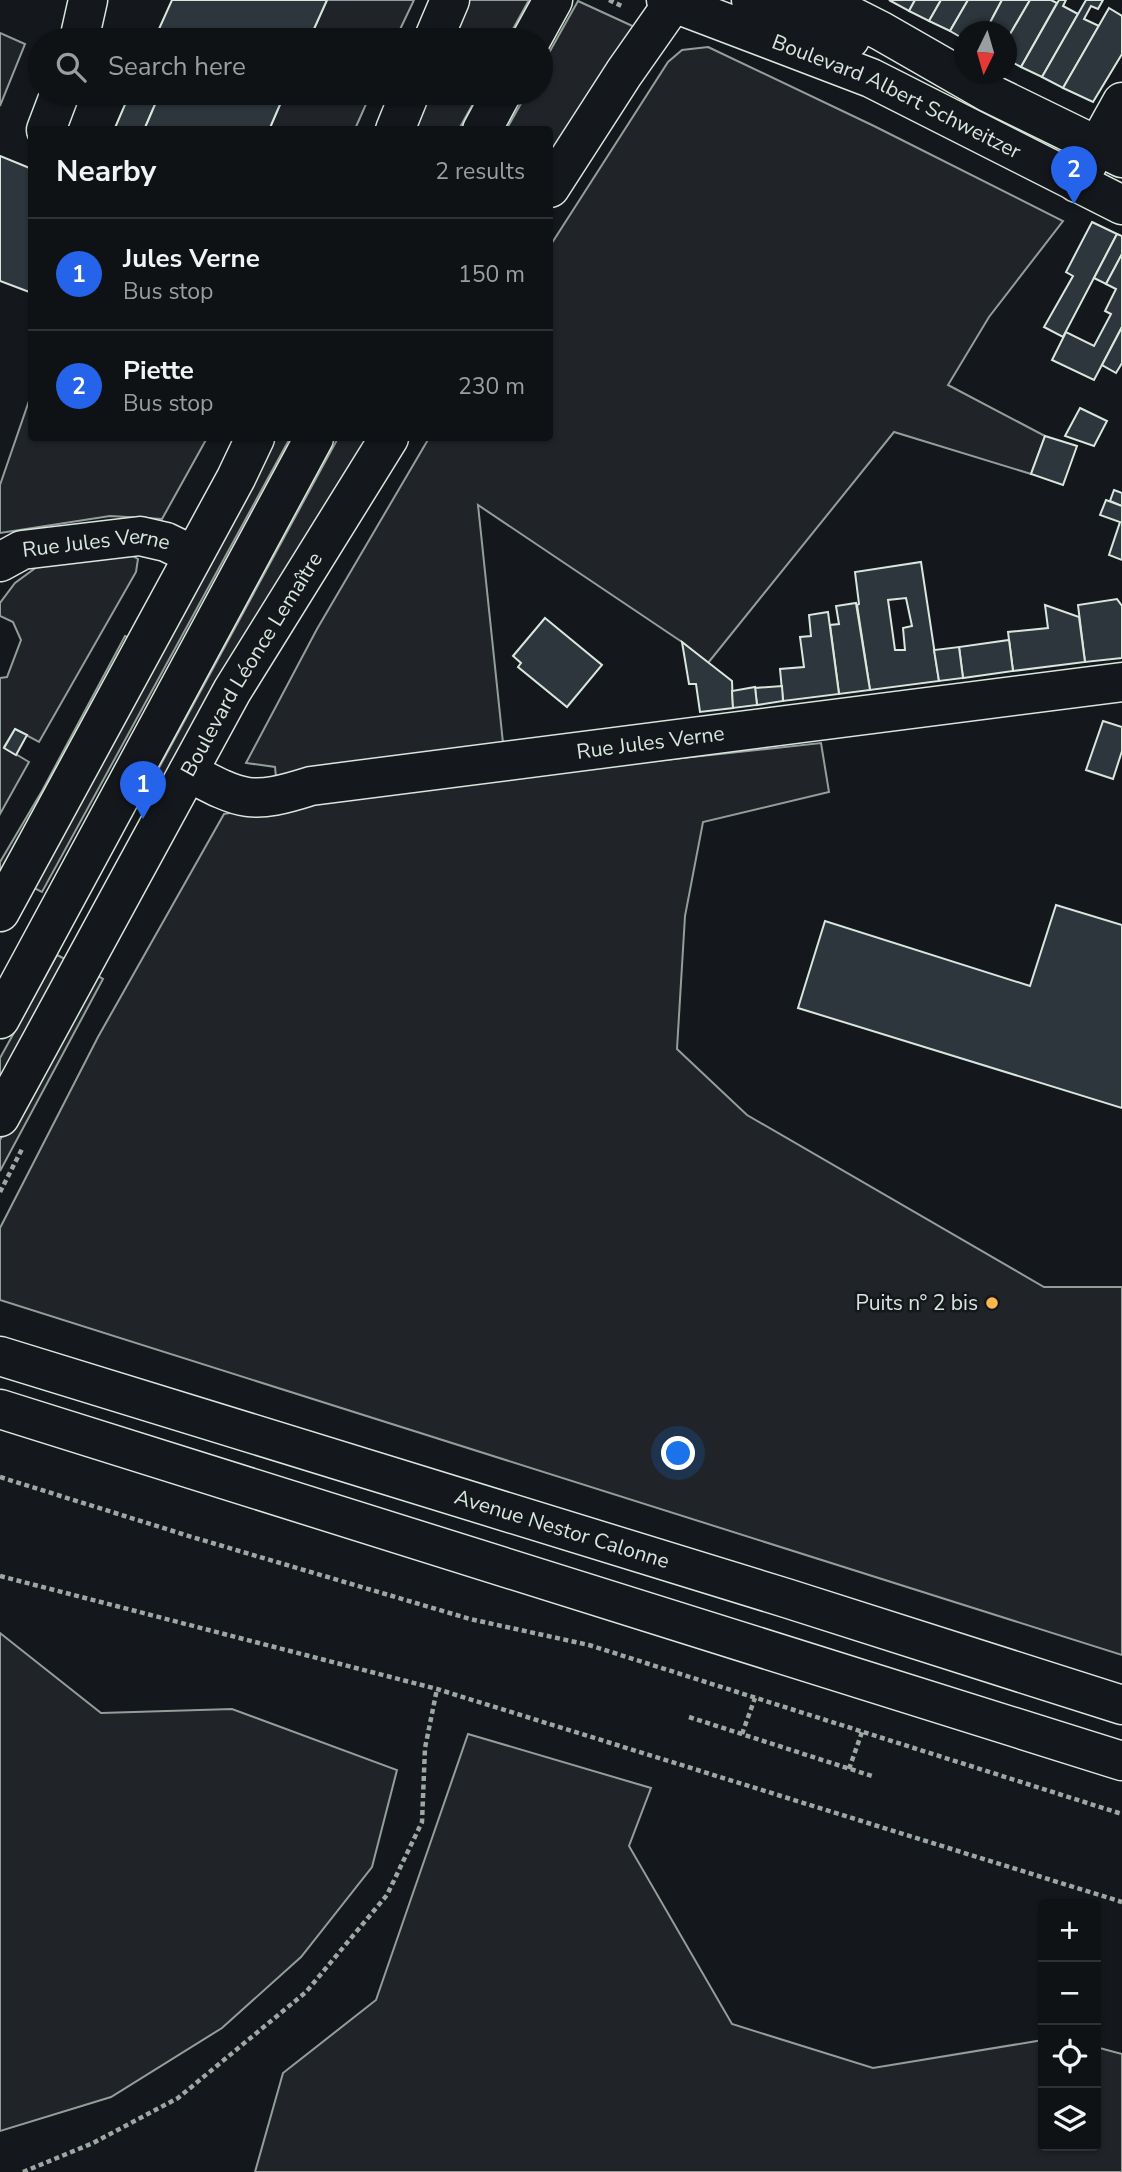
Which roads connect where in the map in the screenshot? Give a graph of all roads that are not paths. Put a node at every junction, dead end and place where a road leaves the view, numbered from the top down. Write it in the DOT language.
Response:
graph roads {
  1 [pos="88,0"];
  2 [pos="450,0"];
  3 [pos="553,0"];
  4 [pos="751,0"];
  5 [pos="820,0"];
  6 [pos="670,1"];
  7 [pos="82,28"];
  8 [pos="438,28"];
  9 [pos="538,28"];
  10 [pos="942,67"];
  11 [pos="1122,102"];
  12 [pos="55,105"];
  13 [pos="405,105"];
  14 [pos="496,105"];
  15 [pos="48,126"];
  16 [pos="397,126"];
  17 [pos="484,126"];
  18 [pos="1110,152"];
  19 [pos="553,183"];
  20 [pos="1077,183"];
  21 [pos="1122,205"];
  22 [pos="254,441"];
  23 [pos="312,441"];
  24 [pos="387,441"];
  25 [pos="194,555"];
  26 [pos="0,562"];
  27 [pos="1122,682"];
  28 [pos="188,772"];
  29 [pos="0,912"];
  30 [pos="0,1019"];
  31 [pos="0,1117"];
  32 [pos="0,1356"];
  33 [pos="0,1409"];
  34 [pos="1122,1705"];
  35 [pos="1122,1761"];
  1 -- 7 [label="street"];
  2 -- 8 [label="street"];
  3 -- 9 [label="street"];
  4 -- 10 [label="street"];
  5 -- 10 [label="street, Boulevard Albert Schweitzer"];
  6 -- 19 [label="street"];
  6 -- 20 [label="street, Boulevard Albert Schweitzer"];
  10 -- 18 [label="street, Boulevard Albert Schweitzer"];
  11 -- 18 [label="street"];
  12 -- 15 [label="street"];
  13 -- 16 [label="street"];
  14 -- 17 [label="street"];
  18 -- 20 [label="street"];
  20 -- 21 [label="street, Boulevard Albert Schweitzer"];
  22 -- 25 [label="street"];
  23 -- 30 [label="street"];
  24 -- 28 [label="street, Boulevard Léonce Lemaître"];
  25 -- 26 [label="street, Rue Jules Verne"];
  25 -- 29 [label="street"];
  27 -- 28 [label="street, Rue Jules Verne"];
  28 -- 31 [label="street, Boulevard Léonce Lemaître"];
  32 -- 34 [label="street, Avenue Nestor Calonne"];
  33 -- 35 [label="street"];
}
